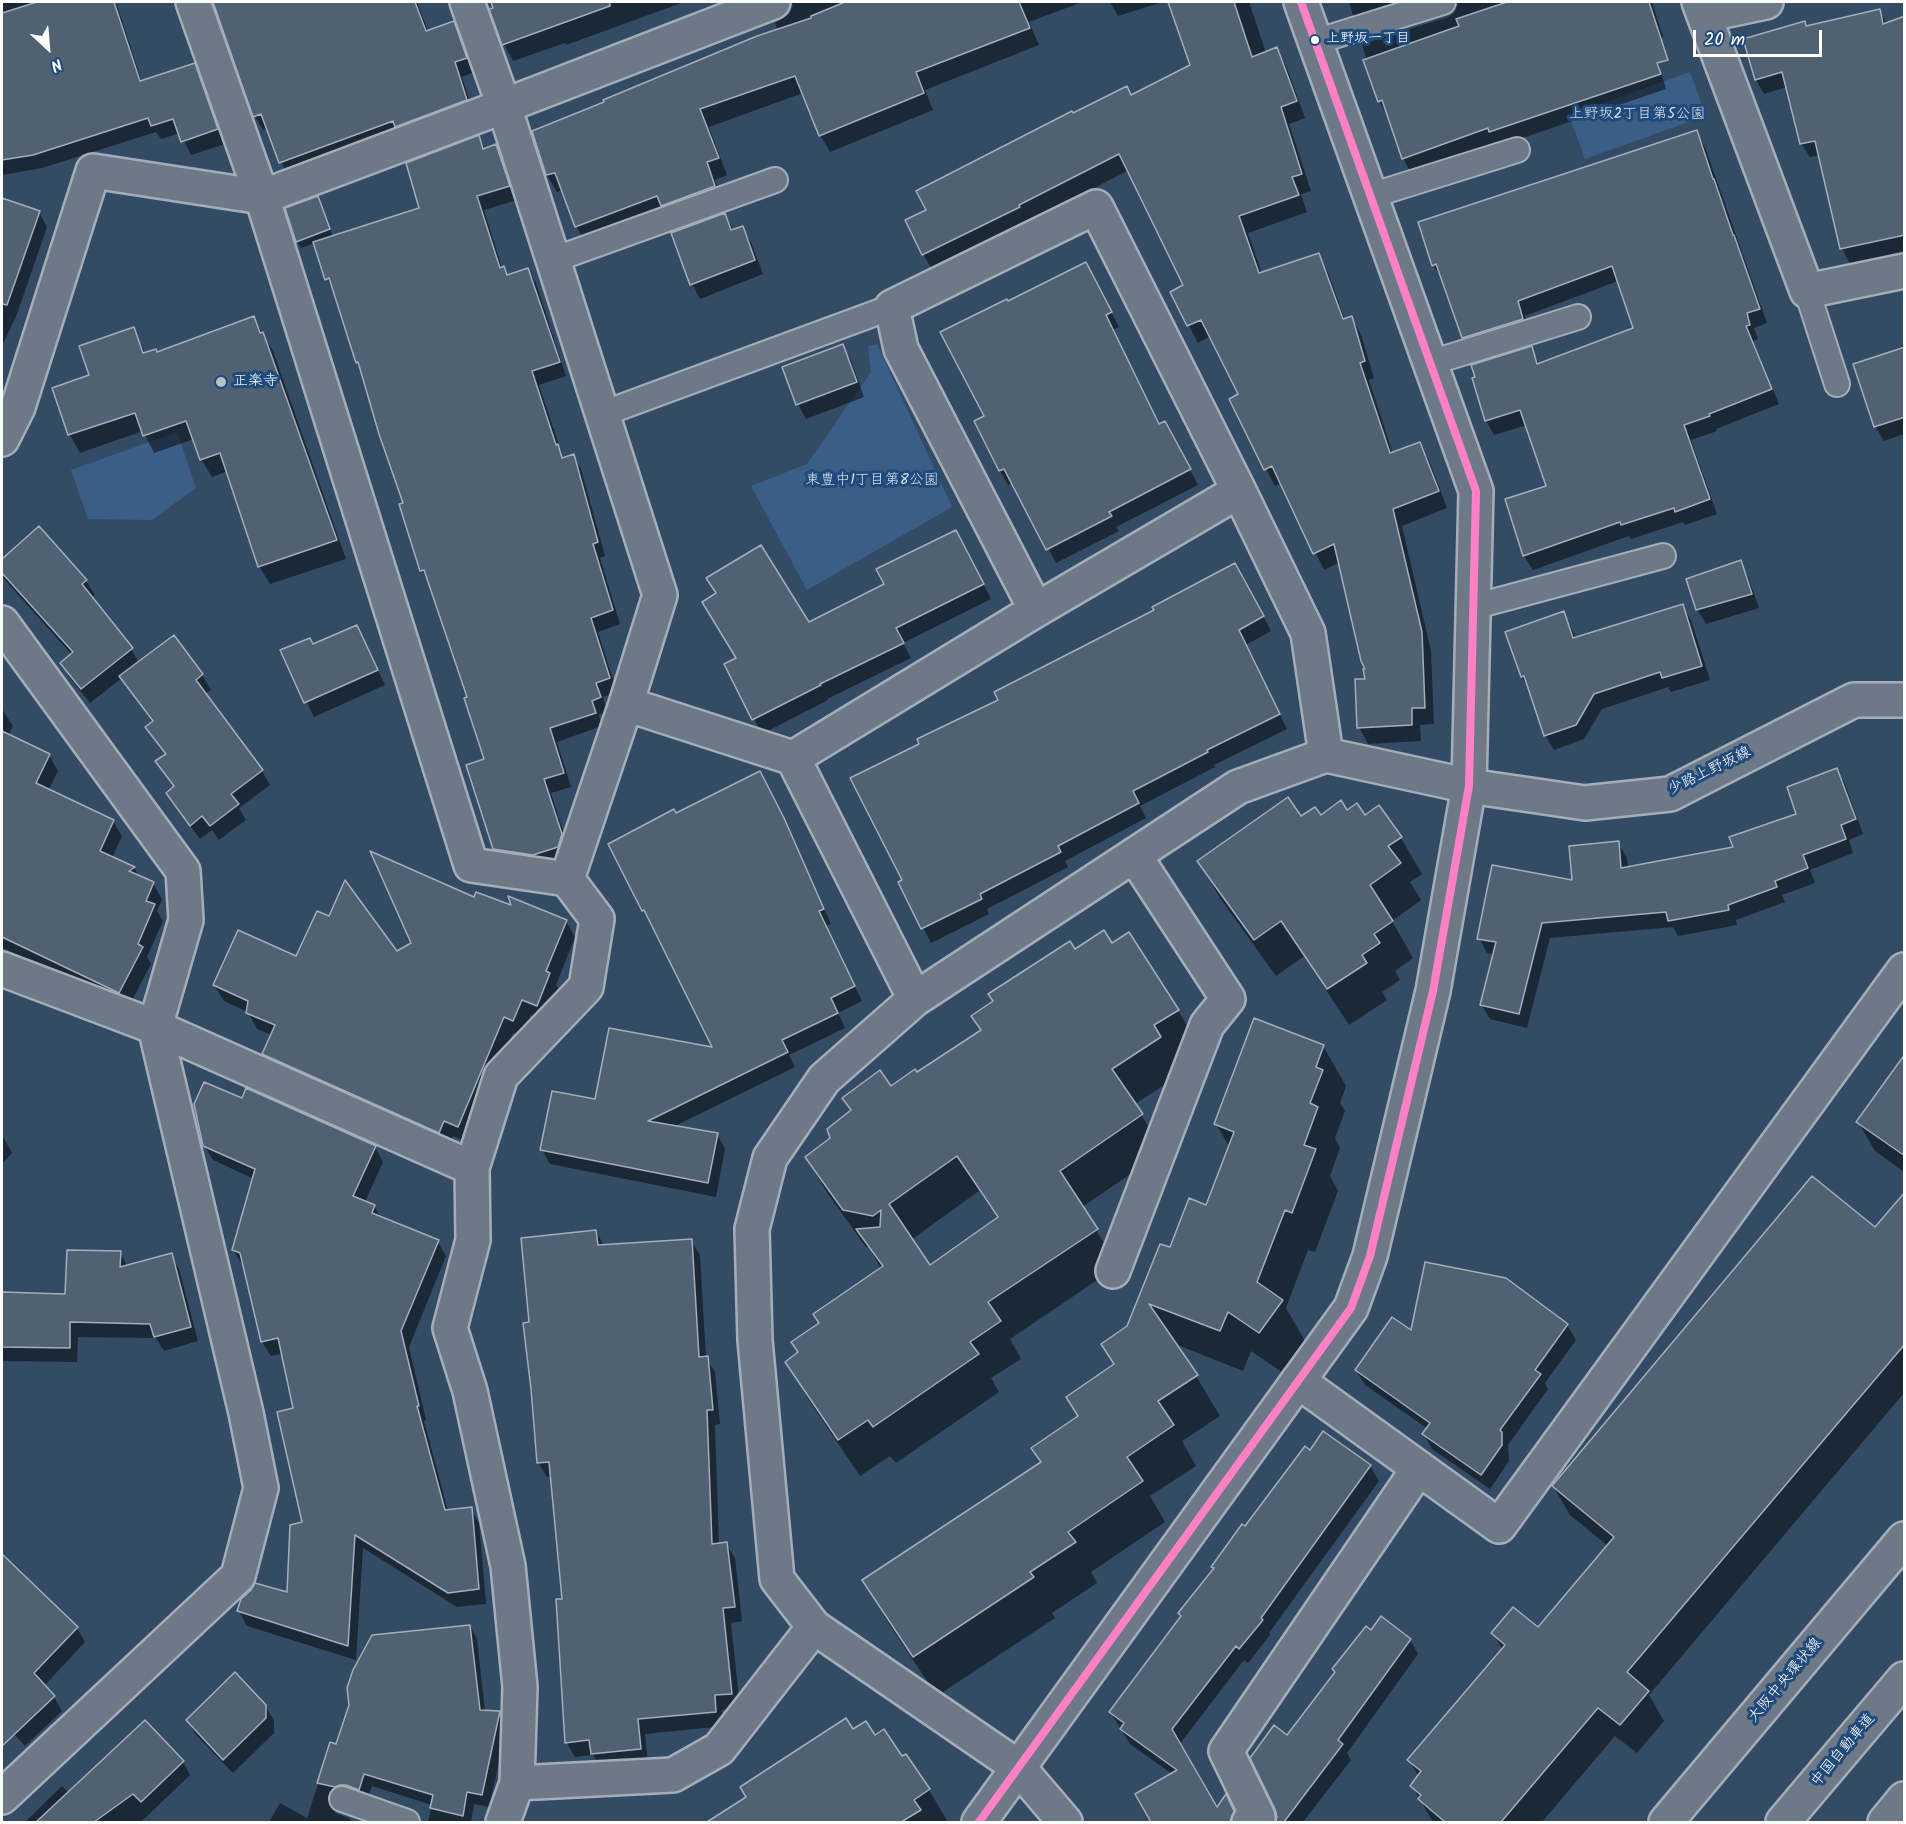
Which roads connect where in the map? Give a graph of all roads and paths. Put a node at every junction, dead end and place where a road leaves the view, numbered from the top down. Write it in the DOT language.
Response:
graph roads {
  1 [pos="193,2"];
  2 [pos="467,2"];
  3 [pos="1300,2"];
  4 [pos="1443,2"];
  5 [pos="1766,2"];
  6 [pos="755,5"];
  7 [pos="1702,8"];
  8 [pos="1315,42"];
  9 [pos="504,106"];
  10 [pos="1517,150"];
  11 [pos="775,180"];
  12 [pos="1370,196"];
  13 [pos="262,197"];
  14 [pos="553,260"];
  15 [pos="1905,271"];
  16 [pos="1807,291"];
  17 [pos="892,308"];
  18 [pos="1578,317"];
  19 [pos="1430,363"];
  20 [pos="1837,384"];
  21 [pos="602,414"];
  22 [pos="2,439"];
  23 [pos="1239,491"];
  24 [pos="1663,556"];
  25 [pos="1473,607"];
  26 [pos="1036,610"];
  27 [pos="2,623"];
  28 [pos="1905,700"];
  29 [pos="626,704"];
  30 [pos="1326,755"];
  31 [pos="793,758"];
  32 [pos="1469,786"];
  33 [pos="1134,855"];
  34 [pos="567,879"];
  35 [pos="2,969"];
  36 [pos="1905,970"];
  37 [pos="915,999"];
  38 [pos="155,1027"];
  39 [pos="472,1168"];
  40 [pos="1113,1271"];
  41 [pos="1298,1381"];
  42 [pos="1419,1468"];
  43 [pos="1905,1539"];
  44 [pos="814,1627"];
  45 [pos="1905,1679"];
  46 [pos="1018,1767"];
  47 [pos="518,1784"];
  48 [pos="2,1797"];
  49 [pos="1905,1799"];
  50 [pos="342,1800"];
  51 [pos="407,1822"];
  52 [pos="503,1822"];
  53 [pos="979,1822"];
  54 [pos="1065,1822"];
  55 [pos="1249,1822"];
  56 [pos="1666,1822"];
  57 [pos="1783,1822"];
  58 [pos="1885,1822"];
  1 -- 13 [label="main road"];
  2 -- 9 [label="main road"];
  3 -- 8 [label="main road"];
  4 -- 8 [label="lane"];
  5 -- 7 [label="main road"];
  6 -- 9 [label="main road"];
  7 -- 16 [label="main road"];
  8 -- 12 [label="main road"];
  9 -- 13 [label="main road"];
  9 -- 14 [label="main road"];
  10 -- 12 [label="lane"];
  11 -- 14 [label="lane"];
  12 -- 19 [label="main road"];
  13 -- 22 [label="main road"];
  13 -- 34 [label="main road"];
  14 -- 21 [label="main road"];
  15 -- 16 [label="main road"];
  16 -- 20 [label="lane"];
  17 -- 21 [label="lane"];
  17 -- 23 [label="main road"];
  17 -- 26 [label="main road"];
  18 -- 19 [label="lane"];
  19 -- 25 [label="main road"];
  21 -- 29 [label="main road"];
  23 -- 26 [label="main road"];
  23 -- 30 [label="main road"];
  24 -- 25 [label="lane"];
  25 -- 32 [label="main road"];
  26 -- 31 [label="main road"];
  27 -- 38 [label="main road"];
  28 -- 32 [label="main road, 少路上野坂線"];
  29 -- 31 [label="main road"];
  29 -- 34 [label="main road"];
  30 -- 32 [label="main road, 少路上野坂線"];
  30 -- 33 [label="main road"];
  31 -- 37 [label="main road"];
  32 -- 41 [label="main road"];
  33 -- 37 [label="main road"];
  33 -- 40 [label="main road"];
  34 -- 39 [label="main road"];
  35 -- 38 [label="main road"];
  36 -- 42 [label="main road"];
  37 -- 44 [label="main road"];
  38 -- 39 [label="main road"];
  38 -- 48 [label="main road"];
  39 -- 47 [label="main road"];
  41 -- 42 [label="main road"];
  41 -- 46 [label="main road"];
  42 -- 55 [label="main road"];
  43 -- 56 [label="main road, 大阪中央環状線"];
  44 -- 46 [label="main road"];
  44 -- 47 [label="main road"];
  45 -- 57 [label="main road, 中国自動車道"];
  46 -- 53 [label="main road"];
  46 -- 54 [label="main road"];
  47 -- 52 [label="main road"];
  49 -- 58 [label="main road"];
  50 -- 51 [label="lane"];
}
